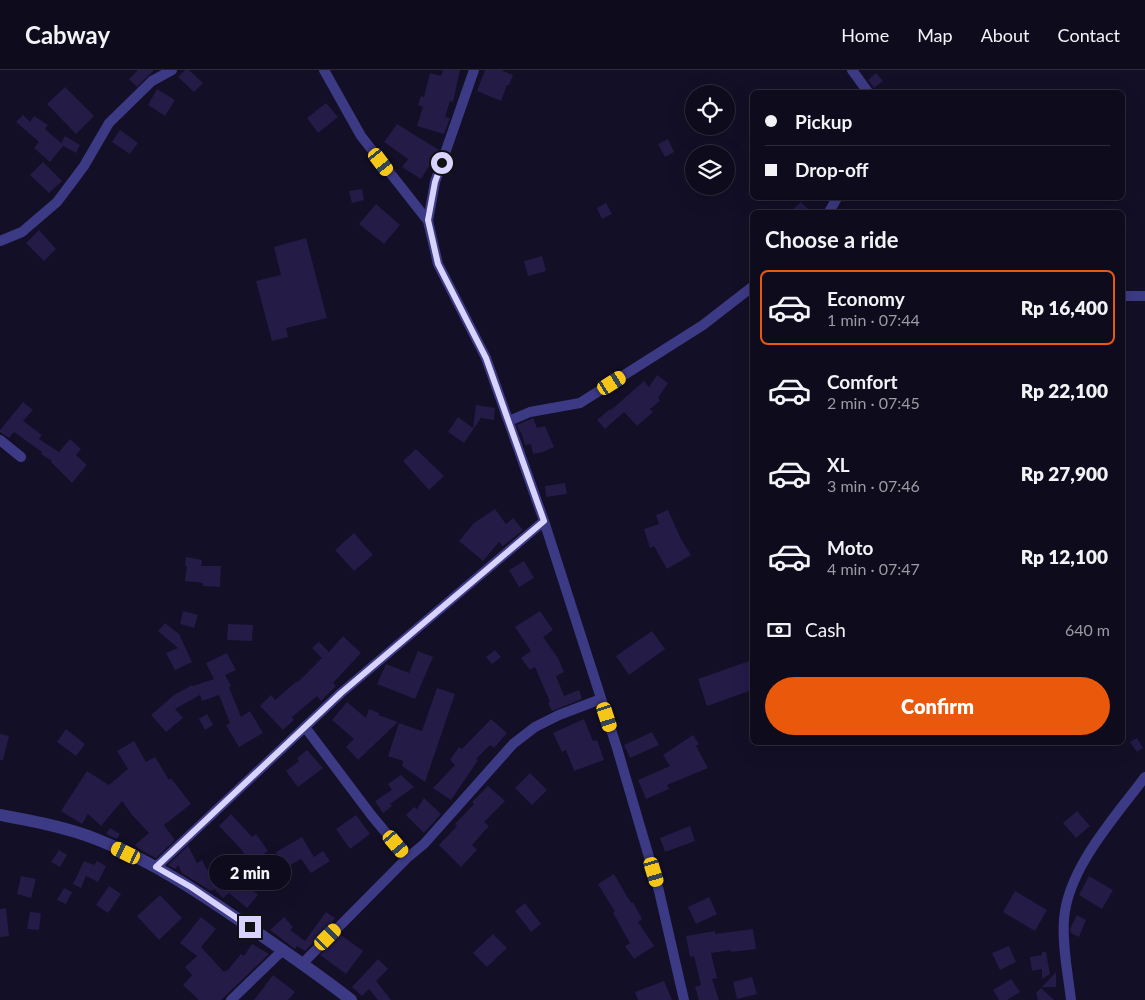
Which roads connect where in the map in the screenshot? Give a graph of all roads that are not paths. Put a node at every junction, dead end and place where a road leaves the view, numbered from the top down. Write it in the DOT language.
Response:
graph roads {
  1 [pos="172,70"];
  2 [pos="324,70"];
  3 [pos="474,70"];
  4 [pos="852,70"];
  5 [pos="867,90"];
  6 [pos="428,220"];
  7 [pos="0,241"];
  8 [pos="750,290"];
  9 [pos="1125,296"];
  10 [pos="1145,296"];
  11 [pos="509,420"];
  12 [pos="0,440"];
  13 [pos="21,457"];
  14 [pos="544,521"];
  15 [pos="601,699"];
  16 [pos="305,727"];
  17 [pos="1145,777"];
  18 [pos="0,815"];
  19 [pos="407,858"];
  20 [pos="156,867"];
  21 [pos="283,950"];
  22 [pos="302,964"];
  23 [pos="231,1000"];
  24 [pos="351,1000"];
  25 [pos="684,1000"];
  26 [pos="1071,1000"];
  1 -- 7 [label="street"];
  2 -- 6 [label="street"];
  3 -- 6 [label="street"];
  4 -- 5 [label="street"];
  6 -- 11 [label="street"];
  8 -- 11 [label="street"];
  9 -- 10 [label="street"];
  11 -- 14 [label="street"];
  12 -- 13 [label="street"];
  14 -- 15 [label="street"];
  14 -- 16 [label="street"];
  15 -- 19 [label="street"];
  15 -- 25 [label="street"];
  16 -- 19 [label="street"];
  16 -- 20 [label="street"];
  17 -- 26 [label="street"];
  18 -- 20 [label="street"];
  19 -- 22 [label="street"];
  20 -- 21 [label="street"];
  21 -- 22 [label="street"];
  21 -- 23 [label="street"];
  22 -- 24 [label="street"];
}
